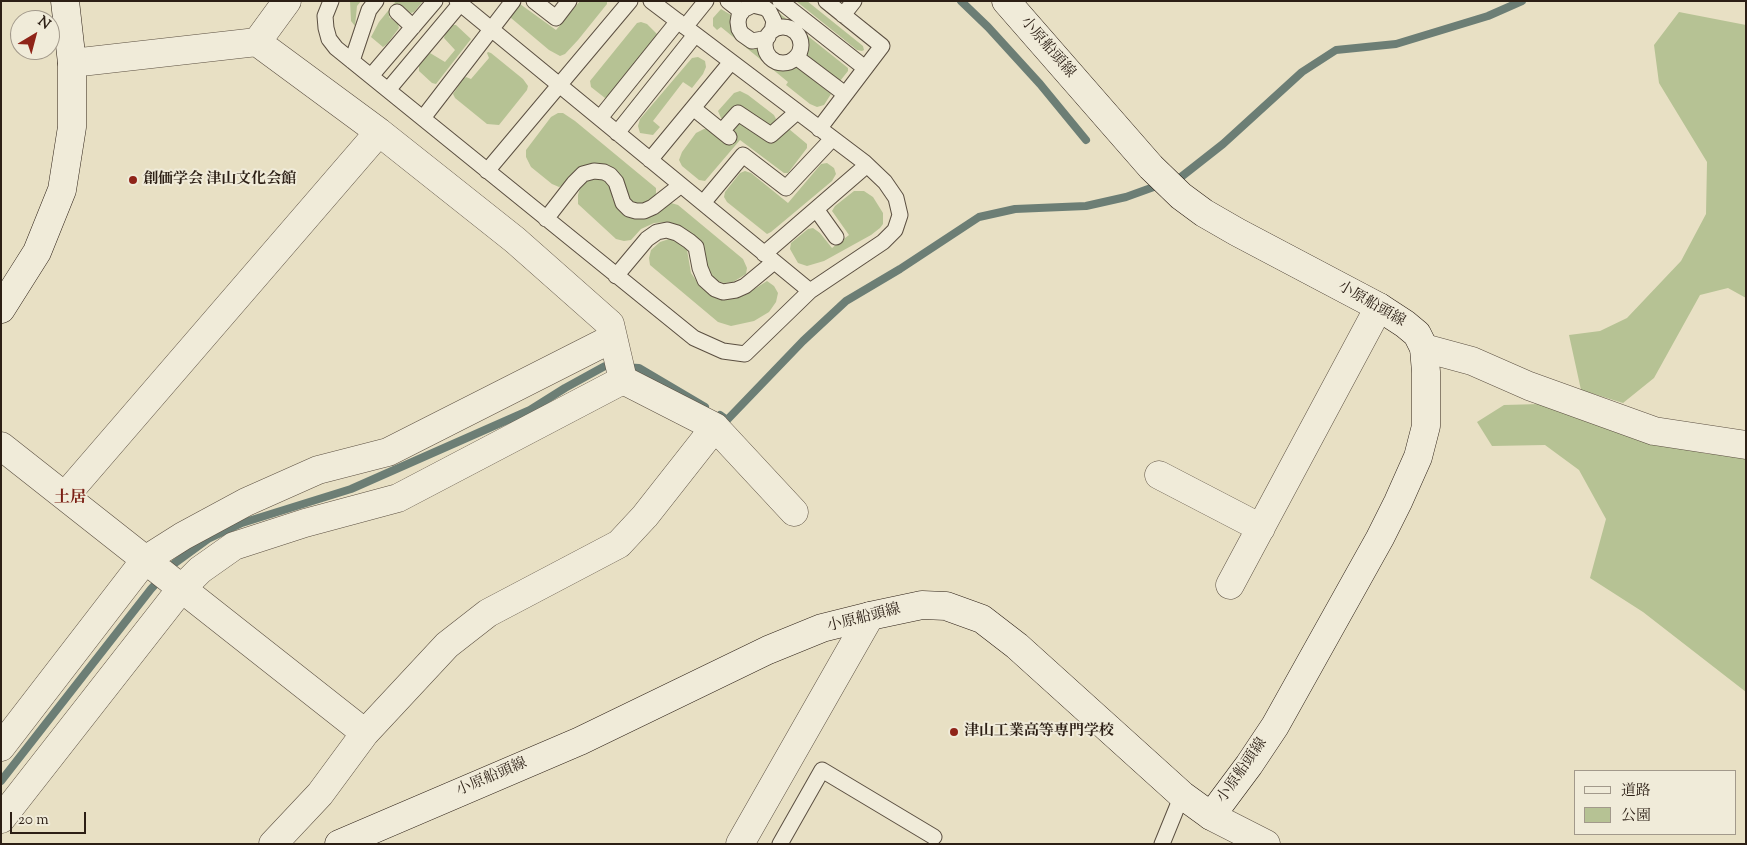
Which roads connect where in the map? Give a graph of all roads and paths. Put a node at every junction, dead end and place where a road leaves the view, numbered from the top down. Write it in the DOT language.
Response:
graph roads {
  1 [pos="65,1"];
  2 [pos="287,1"];
  3 [pos="331,1"];
  4 [pos="376,1"];
  5 [pos="435,1"];
  6 [pos="513,1"];
  7 [pos="534,1"];
  8 [pos="569,1"];
  9 [pos="630,1"];
  10 [pos="651,1"];
  11 [pos="706,1"];
  12 [pos="728,1"];
  13 [pos="780,1"];
  14 [pos="826,1"];
  15 [pos="854,1"];
  16 [pos="1006,1"];
  17 [pos="466,5"];
  18 [pos="397,12"];
  19 [pos="742,12"];
  20 [pos="843,15"];
  21 [pos="413,27"];
  22 [pos="686,28"];
  23 [pos="491,29"];
  24 [pos="770,34"];
  25 [pos="256,42"];
  26 [pos="796,57"];
  27 [pos="352,61"];
  28 [pos="731,62"];
  29 [pos="72,63"];
  30 [pos="865,68"];
  31 [pos="371,76"];
  32 [pos="559,84"];
  33 [pos="388,90"];
  34 [pos="845,94"];
  35 [pos="693,108"];
  36 [pos="797,112"];
  37 [pos="423,118"];
  38 [pos="600,118"];
  39 [pos="819,129"];
  40 [pos="379,132"];
  41 [pos="618,132"];
  42 [pos="832,139"];
  43 [pos="650,160"];
  44 [pos="867,165"];
  45 [pos="487,171"];
  46 [pos="681,185"];
  47 [pos="703,204"];
  48 [pos="816,209"];
  49 [pos="546,219"];
  50 [pos="836,237"];
  51 [pos="769,258"];
  52 [pos="616,276"];
  53 [pos="810,291"];
  54 [pos="1379,307"];
  55 [pos="1,309"];
  56 [pos="613,338"];
  57 [pos="1424,348"];
  58 [pos="623,380"];
  59 [pos="715,427"];
  60 [pos="1746,445"];
  61 [pos="1,446"];
  62 [pos="1160,475"];
  63 [pos="65,496"];
  64 [pos="794,512"];
  65 [pos="1261,528"];
  66 [pos="145,560"];
  67 [pos="1230,585"];
  68 [pos="181,589"];
  69 [pos="870,616"];
  70 [pos="365,733"];
  71 [pos="1,747"];
  72 [pos="1182,795"];
  73 [pos="1211,816"];
  74 [pos="1,819"];
  75 [pos="934,837"];
  76 [pos="273,844"];
  77 [pos="339,844"];
  78 [pos="740,844"];
  79 [pos="780,844"];
  80 [pos="1162,844"];
  81 [pos="1266,844"];
  1 -- 29 [label="street"];
  2 -- 25 [label="street"];
  3 -- 27 [label="lane"];
  4 -- 27 [label="lane"];
  5 -- 21 [label="lane"];
  6 -- 23 [label="lane"];
  7 -- 8 [label="lane"];
  9 -- 32 [label="lane"];
  10 -- 22 [label="lane"];
  11 -- 22 [label="lane"];
  12 -- 19 [label="lane"];
  13 -- 30 [label="lane"];
  14 -- 20 [label="lane"];
  15 -- 20 [label="lane"];
  16 -- 54 [label="street, 小原船頭線"];
  17 -- 23 [label="lane"];
  17 -- 33 [label="lane"];
  18 -- 21 [label="lane"];
  19 -- 24 [label="lane"];
  19 -- 24 [label="lane"];
  20 -- 30 [label="lane"];
  21 -- 31 [label="lane"];
  22 -- 28 [label="lane"];
  22 -- 38 [label="lane"];
  22 -- 41 [label="lane"];
  23 -- 32 [label="lane"];
  23 -- 37 [label="lane"];
  24 -- 26 [label="lane"];
  24 -- 26 [label="lane"];
  25 -- 29 [label="street"];
  25 -- 40 [label="street"];
  26 -- 34 [label="lane"];
  27 -- 31 [label="lane"];
  28 -- 35 [label="lane"];
  28 -- 36 [label="lane"];
  29 -- 55 [label="street"];
  30 -- 34 [label="lane"];
  31 -- 33 [label="lane"];
  32 -- 38 [label="lane"];
  32 -- 45 [label="lane"];
  33 -- 37 [label="lane"];
  34 -- 39 [label="lane"];
  35 -- 36 [label="lane"];
  35 -- 43 [label="lane"];
  36 -- 39 [label="lane"];
  37 -- 45 [label="lane"];
  38 -- 41 [label="lane"];
  39 -- 42 [label="lane"];
  40 -- 56 [label="street"];
  40 -- 63 [label="street"];
  41 -- 43 [label="lane"];
  42 -- 44 [label="lane"];
  42 -- 47 [label="lane"];
  43 -- 46 [label="lane"];
  44 -- 48 [label="lane"];
  44 -- 53 [label="lane"];
  45 -- 49 [label="lane"];
  46 -- 47 [label="lane"];
  46 -- 49 [label="lane"];
  47 -- 51 [label="lane"];
  48 -- 50 [label="lane"];
  48 -- 51 [label="lane"];
  49 -- 52 [label="lane"];
  51 -- 52 [label="lane"];
  51 -- 53 [label="lane"];
  52 -- 53 [label="lane"];
  54 -- 57 [label="street, 小原船頭線"];
  54 -- 65 [label="street"];
  56 -- 58 [label="street"];
  56 -- 66 [label="street"];
  57 -- 60 [label="street"];
  57 -- 73 [label="street, 小原船頭線"];
  58 -- 59 [label="street"];
  58 -- 68 [label="street"];
  59 -- 64 [label="street"];
  59 -- 70 [label="street"];
  61 -- 63 [label="street"];
  62 -- 65 [label="street"];
  63 -- 66 [label="street"];
  65 -- 67 [label="street"];
  66 -- 68 [label="street"];
  66 -- 71 [label="street"];
  68 -- 70 [label="street"];
  68 -- 74 [label="street"];
  69 -- 72 [label="street, 小原船頭線"];
  69 -- 77 [label="street, 小原船頭線"];
  69 -- 78 [label="street"];
  70 -- 76 [label="street"];
  72 -- 73 [label="street, 小原船頭線"];
  72 -- 80 [label="lane"];
  73 -- 81 [label="street"];
  75 -- 79 [label="lane"];
}
